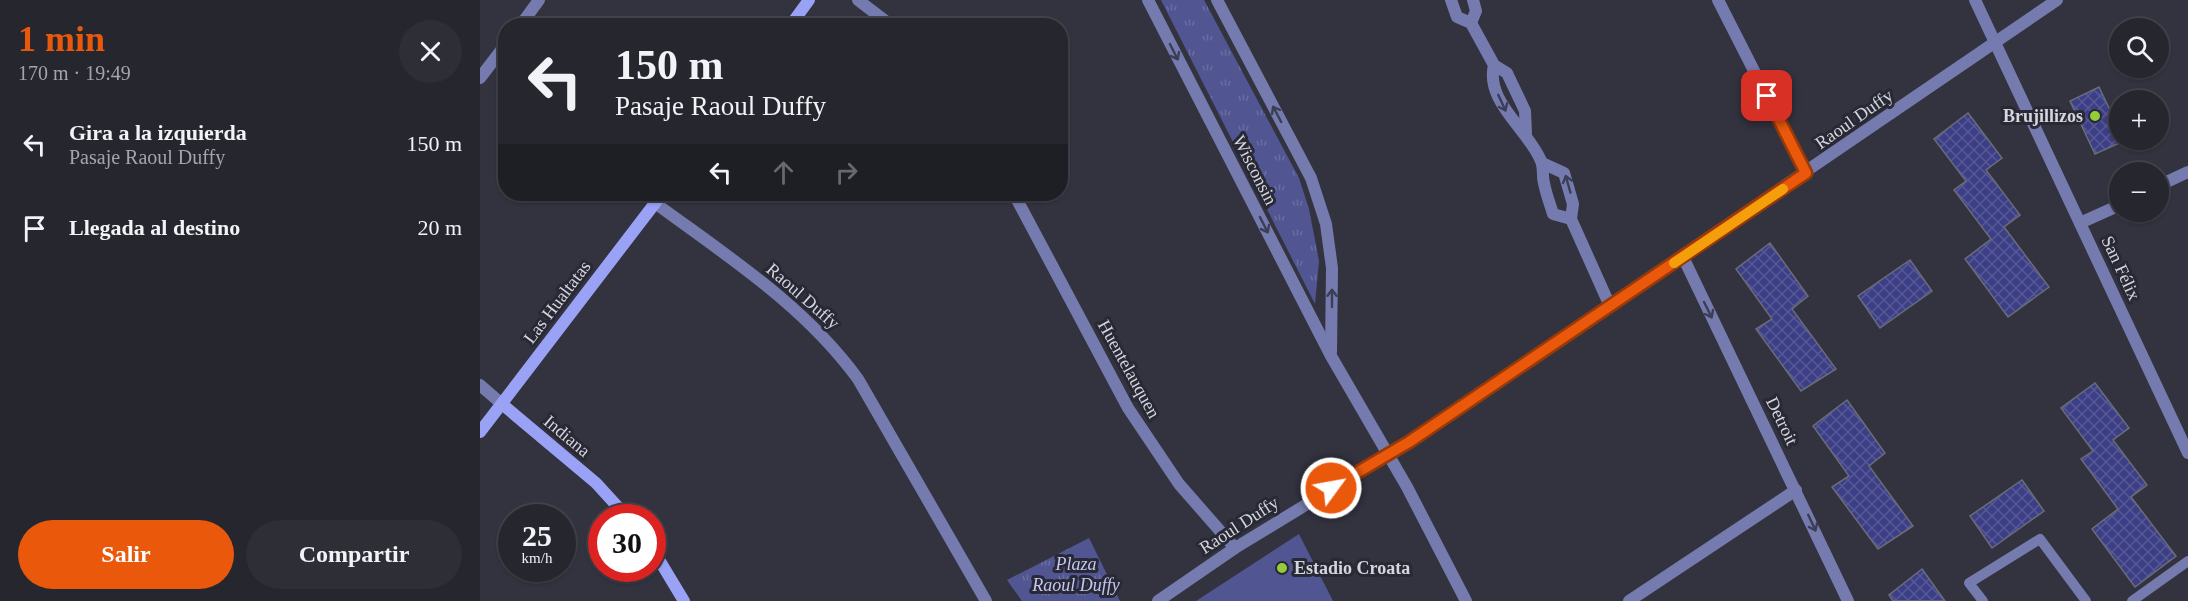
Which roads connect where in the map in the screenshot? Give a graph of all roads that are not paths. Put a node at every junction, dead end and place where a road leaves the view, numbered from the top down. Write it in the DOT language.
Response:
graph roads {
  1 [pos="539,0"];
  2 [pos="809,0"];
  3 [pos="858,0"];
  4 [pos="1148,0"];
  5 [pos="1217,0"];
  6 [pos="1451,0"];
  7 [pos="1473,0"];
  8 [pos="1718,0"];
  9 [pos="1975,0"];
  10 [pos="2058,0"];
  11 [pos="526,18"];
  12 [pos="796,18"];
  13 [pos="882,18"];
  14 [pos="1472,23"];
  15 [pos="1995,43"];
  16 [pos="498,54"];
  17 [pos="480,78"];
  18 [pos="1542,163"];
  19 [pos="2188,172"];
  20 [pos="1806,173"];
  21 [pos="2169,181"];
  22 [pos="656,201"];
  23 [pos="662,201"];
  24 [pos="1018,201"];
  25 [pos="2109,210"];
  26 [pos="1570,219"];
  27 [pos="2080,224"];
  28 [pos="1683,257"];
  29 [pos="1610,306"];
  30 [pos="1331,356"];
  31 [pos="480,385"];
  32 [pos="502,404"];
  33 [pos="480,432"];
  34 [pos="2184,432"];
  35 [pos="2188,453"];
  36 [pos="1389,454"];
  37 [pos="1796,490"];
  38 [pos="615,504"];
  39 [pos="1235,548"];
  40 [pos="2188,561"];
  41 [pos="666,571"];
  42 [pos="684,601"];
  43 [pos="986,601"];
  44 [pos="1158,601"];
  45 [pos="1466,601"];
  46 [pos="1629,601"];
  47 [pos="1848,601"];
  48 [pos="1983,601"];
  49 [pos="2086,601"];
  50 [pos="2132,601"];
  1 -- 11 [label="street"];
  2 -- 12 [label="street"];
  3 -- 13 [label="street"];
  4 -- 30 [label="street, Wisconsin, one-way"];
  30 -- 5 [label="street, one-way"];
  6 -- 14 [label="street"];
  7 -- 14 [label="street"];
  8 -- 20 [label="street"];
  9 -- 15 [label="street, San Félix"];
  10 -- 15 [label="street, Raoul Duffy"];
  14 -- 18 [label="street"];
  15 -- 20 [label="street, Raoul Duffy"];
  15 -- 27 [label="street, San Félix"];
  16 -- 17 [label="street"];
  18 -- 26 [label="street"];
  26 -- 18 [label="street, one-way"];
  19 -- 21 [label="street"];
  20 -- 28 [label="street, Raoul Duffy"];
  22 -- 32 [label="street, Las Hualtatas"];
  23 -- 43 [label="street, Raoul Duffy"];
  24 -- 39 [label="street, Huentelauquen"];
  25 -- 27 [label="street"];
  26 -- 29 [label="street"];
  27 -- 34 [label="street, San Félix"];
  28 -- 29 [label="street, Raoul Duffy"];
  28 -- 37 [label="street, Detroit, one-way"];
  29 -- 36 [label="street, Raoul Duffy"];
  30 -- 36 [label="street, Wisconsin"];
  31 -- 32 [label="street, Indiana"];
  32 -- 33 [label="street, Las Hualtatas"];
  32 -- 38 [label="street, Indiana"];
  34 -- 35 [label="street, San Félix"];
  36 -- 39 [label="street, Raoul Duffy"];
  36 -- 45 [label="street, Wisconsin"];
  37 -- 46 [label="street"];
  37 -- 47 [label="street, Detroit, one-way"];
  39 -- 44 [label="street, Raoul Duffy"];
  40 -- 50 [label="lane"];
  41 -- 42 [label="street"];
  48 -- 49 [label="lane"];
}
